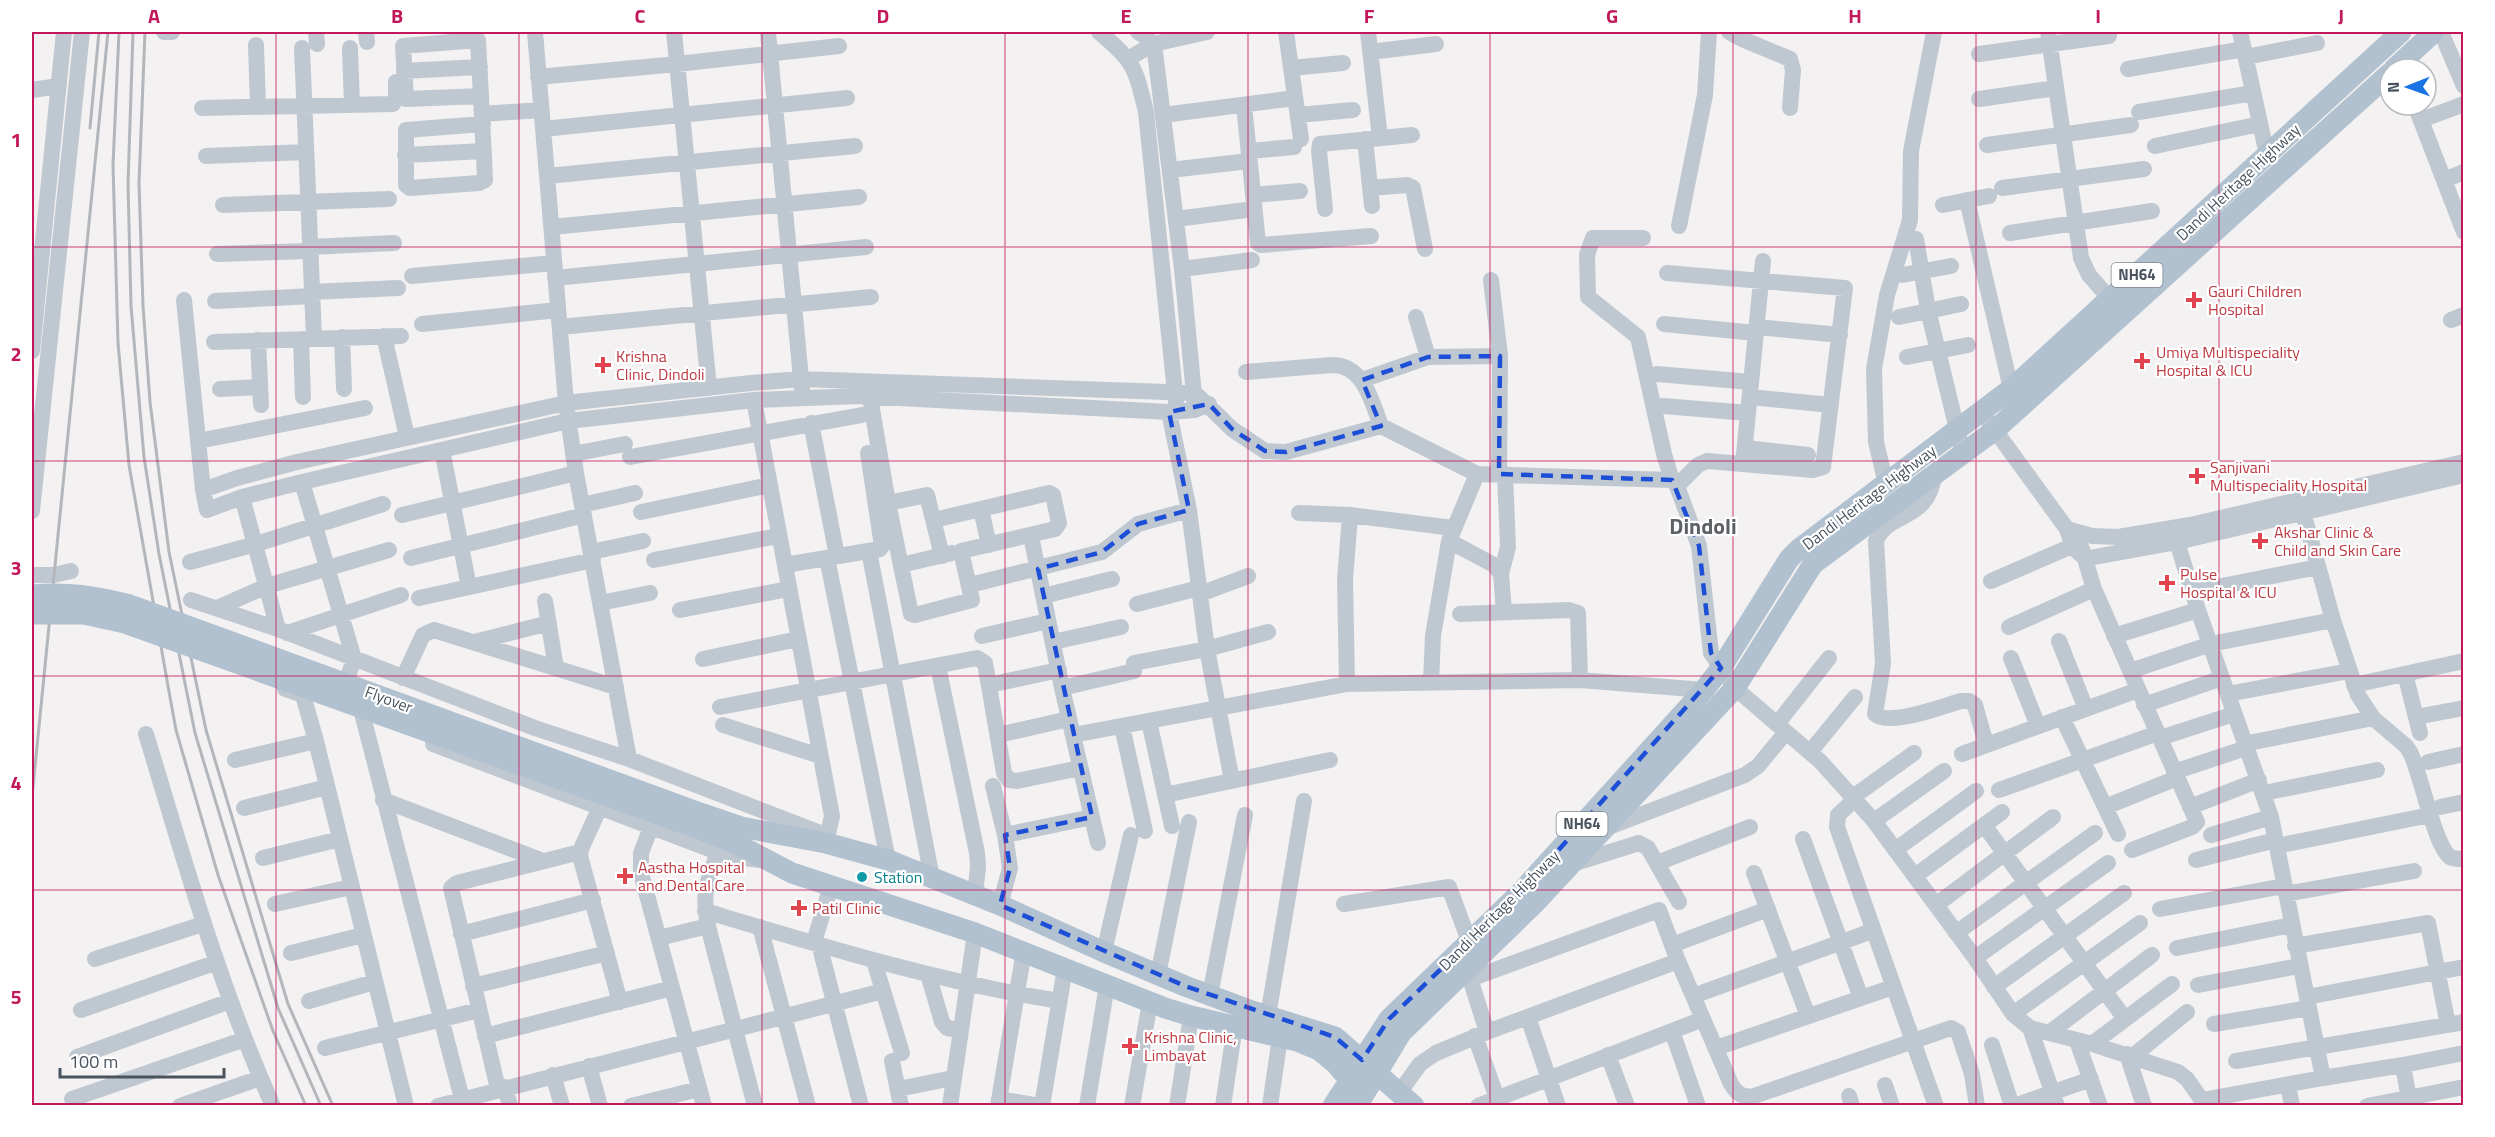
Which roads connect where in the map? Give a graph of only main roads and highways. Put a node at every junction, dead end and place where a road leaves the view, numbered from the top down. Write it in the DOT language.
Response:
graph roads {
  1 [pos="2401,32"];
  2 [pos="2434,32"];
  3 [pos="2408,57"];
  4 [pos="2378,85"];
  5 [pos="1864,513"];
  6 [pos="32,595"];
  7 [pos="32,614"];
  8 [pos="698,820"];
  9 [pos="731,840"];
  10 [pos="1370,1067"];
  11 [pos="1360,1097"];
  12 [pos="1407,1099"];
  13 [pos="1333,1106"];
  1 -- 5 [label="main road, Dandi Heritage Highway / NH64"];
  2 -- 3 [label="main road, Dandi Heritage Highway / NH64"];
  4 -- 5 [label="main road, Dandi Heritage Highway / NH64"];
  5 -- 10 [label="main road, Dandi Heritage Highway / NH64"];
  5 -- 10 [label="main road, Dandi Heritage Highway / NH64"];
  6 -- 8 [label="main road, Flyover, bridge"];
  7 -- 8 [label="main road, Flyover, bridge"];
  8 -- 9 [label="main road, Flyover"];
  9 -- 10 [label="main road"];
  9 -- 11 [label="main road"];
  10 -- 11 [label="main road, Dandi Heritage Highway / NH64"];
  10 -- 12 [label="main road"];
  11 -- 13 [label="main road, Dandi Heritage Highway / NH64"];
}
